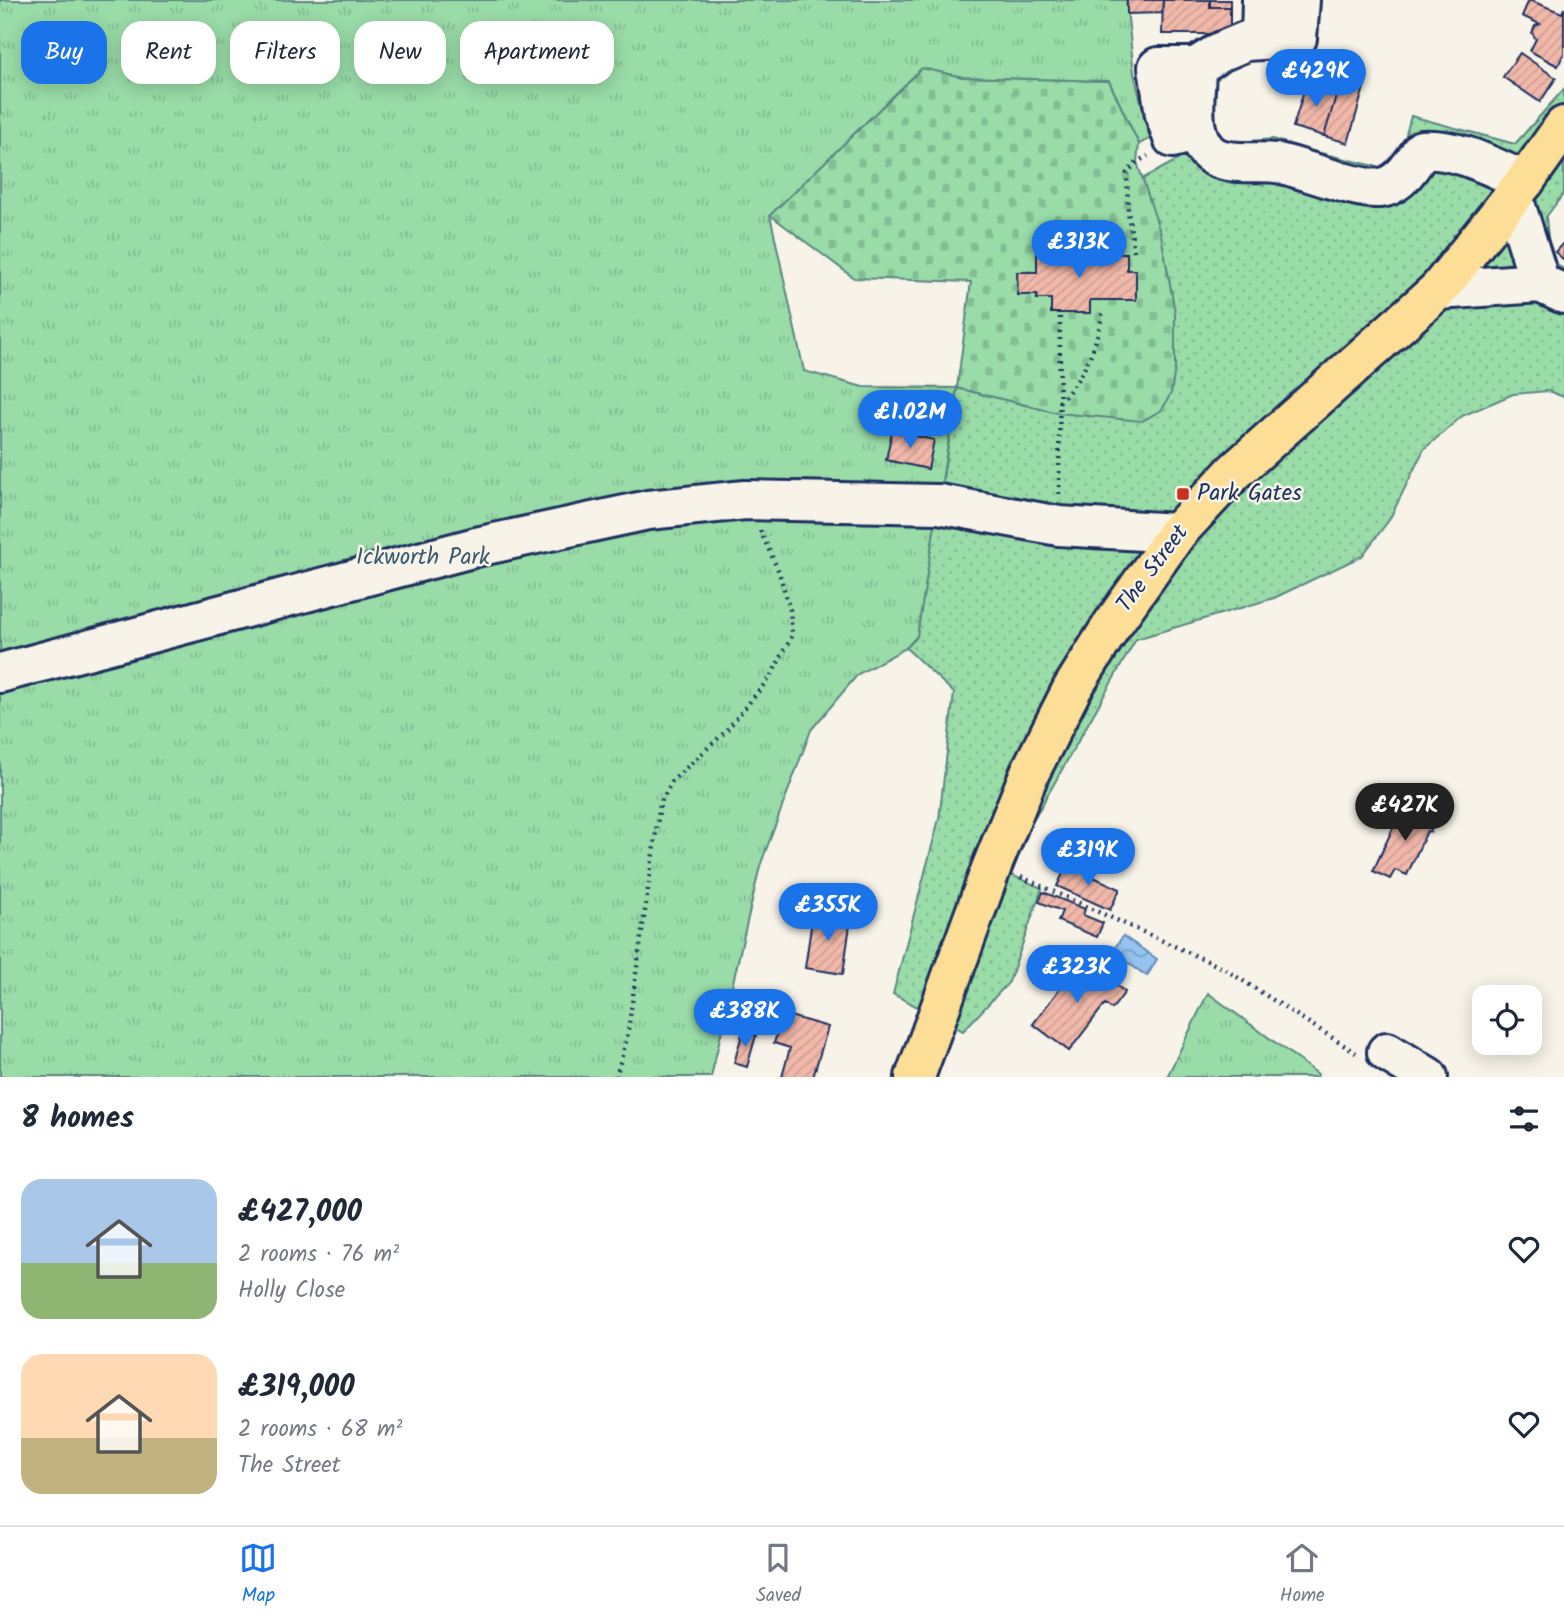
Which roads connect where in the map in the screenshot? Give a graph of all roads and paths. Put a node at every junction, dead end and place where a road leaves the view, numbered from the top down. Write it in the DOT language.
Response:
graph roads {
  1 [pos="1262,0"];
  2 [pos="1300,0"];
  3 [pos="1261,40"];
  4 [pos="1564,127"];
  5 [pos="1184,135"];
  6 [pos="1519,189"];
  7 [pos="1134,251"];
  8 [pos="1552,288"];
  9 [pos="1438,290"];
  10 [pos="1103,310"];
  11 [pos="1060,313"];
  12 [pos="1058,403"];
  13 [pos="745,500"];
  14 [pos="1059,526"];
  15 [pos="1177,533"];
  16 [pos="0,673"];
  17 [pos="1017,876"];
  18 [pos="1387,1052"];
  19 [pos="616,1077"];
  20 [pos="915,1077"];
  21 [pos="1428,1077"];
  1 -- 3 [label="street"];
  2 -- 3 [label="street"];
  3 -- 5 [label="street"];
  4 -- 6 [label="main road, The Street"];
  5 -- 6 [label="street"];
  5 -- 7 [label="path"];
  6 -- 8 [label="street"];
  6 -- 9 [label="main road, The Street"];
  8 -- 9 [label="street"];
  9 -- 15 [label="main road, The Street"];
  10 -- 12 [label="path"];
  11 -- 12 [label="path"];
  12 -- 14 [label="path"];
  13 -- 14 [label="street"];
  13 -- 16 [label="street"];
  13 -- 19 [label="path"];
  14 -- 15 [label="street"];
  15 -- 20 [label="main road, The Street"];
  17 -- 18 [label="path"];
  18 -- 21 [label="street"];
}
